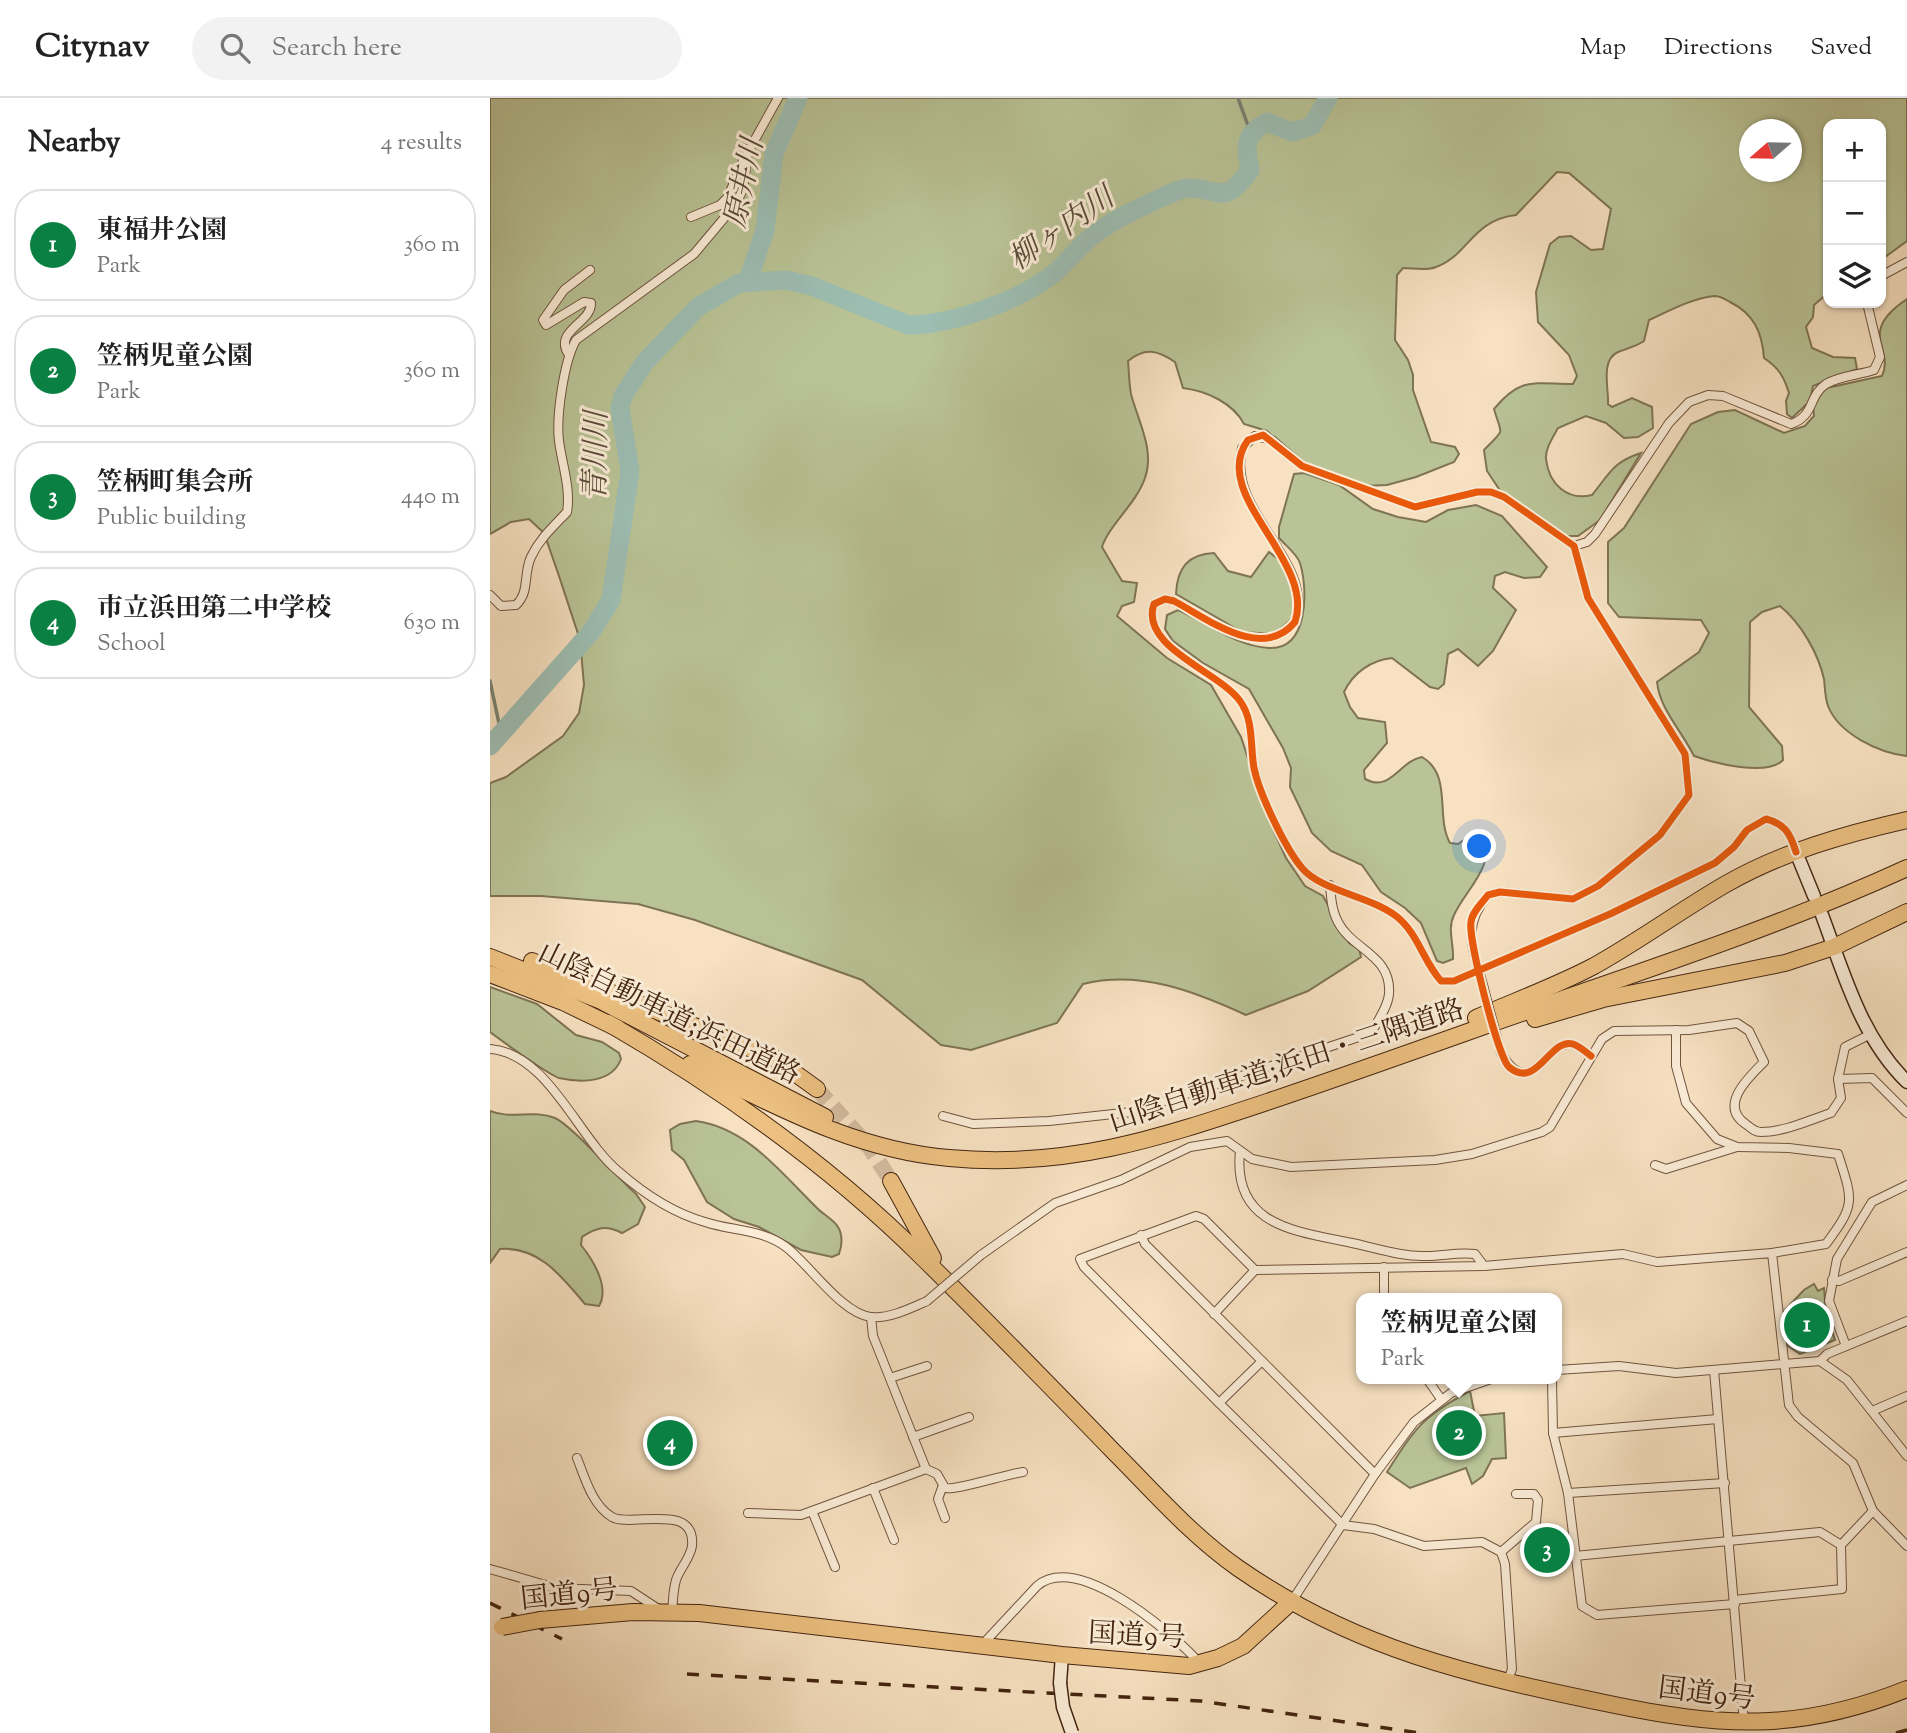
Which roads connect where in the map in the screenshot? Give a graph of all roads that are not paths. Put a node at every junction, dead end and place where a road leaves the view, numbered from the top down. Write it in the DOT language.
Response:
graph roads {
  1 [pos="778,98"];
  2 [pos="747,155"];
  3 [pos="691,217"];
  4 [pos="1907,262"];
  5 [pos="590,271"];
  6 [pos="1886,273"];
  7 [pos="1868,308"];
  8 [pos="570,355"];
  9 [pos="1574,546"];
  10 [pos="490,594"];
  11 [pos="1907,820"];
  12 [pos="1796,852"];
  13 [pos="1907,868"];
  14 [pos="1330,885"];
  15 [pos="1814,896"];
  16 [pos="1907,912"];
  17 [pos="1822,915"];
  18 [pos="1834,947"];
  19 [pos="490,948"];
  20 [pos="490,957"];
  21 [pos="1479,971"];
  22 [pos="490,974"];
  23 [pos="608,1023"];
  24 [pos="1488,1025"];
  25 [pos="1676,1030"];
  26 [pos="1870,1035"];
  27 [pos="490,1049"];
  28 [pos="1591,1056"];
  29 [pos="1352,1073"];
  30 [pos="1838,1079"];
  31 [pos="1907,1082"];
  32 [pos="817,1088"];
  33 [pos="1907,1113"];
  34 [pos="943,1116"];
  35 [pos="824,1122"];
  36 [pos="1737,1147"];
  37 [pos="1240,1151"];
  38 [pos="1655,1165"];
  39 [pos="891,1181"];
  40 [pos="1907,1185"];
  41 [pos="1141,1236"];
  42 [pos="1907,1252"];
  43 [pos="1772,1253"];
  44 [pos="1484,1266"];
  45 [pos="1384,1267"];
  46 [pos="1255,1270"];
  47 [pos="1832,1280"];
  48 [pos="1384,1293"];
  49 [pos="967,1305"];
  50 [pos="1214,1314"];
  51 [pos="872,1317"];
  52 [pos="1907,1321"];
  53 [pos="1846,1346"];
  54 [pos="1820,1360"];
  55 [pos="1262,1362"];
  56 [pos="1784,1364"];
  57 [pos="927,1366"];
  58 [pos="1562,1370"];
  59 [pos="1714,1370"];
  60 [pos="890,1378"];
  61 [pos="1430,1384"];
  62 [pos="1475,1384"];
  63 [pos="1552,1384"];
  64 [pos="1907,1396"];
  65 [pos="1441,1399"];
  66 [pos="1219,1403"];
  67 [pos="1872,1411"];
  68 [pos="969,1417"];
  69 [pos="1718,1419"];
  70 [pos="1553,1433"];
  71 [pos="913,1437"];
  72 [pos="1907,1456"];
  73 [pos="577,1458"];
  74 [pos="926,1469"];
  75 [pos="1023,1472"];
  76 [pos="1376,1474"];
  77 [pos="1725,1483"];
  78 [pos="943,1485"];
  79 [pos="873,1488"];
  80 [pos="1567,1493"];
  81 [pos="1516,1494"];
  82 [pos="812,1511"];
  83 [pos="1872,1511"];
  84 [pos="748,1513"];
  85 [pos="945,1518"];
  86 [pos="1343,1525"];
  87 [pos="894,1540"];
  88 [pos="1730,1540"];
  89 [pos="1841,1545"];
  90 [pos="1907,1545"];
  91 [pos="1501,1552"];
  92 [pos="1575,1556"];
  93 [pos="835,1567"];
  94 [pos="490,1569"];
  95 [pos="1292,1601"];
  96 [pos="1735,1602"];
  97 [pos="667,1612"];
  98 [pos="496,1629"];
  99 [pos="980,1646"];
  100 [pos="1062,1656"];
  101 [pos="1194,1657"];
  102 [pos="1507,1683"];
  103 [pos="1907,1689"];
  104 [pos="1745,1727"];
  105 [pos="1072,1733"];
  1 -- 2 [label="street"];
  2 -- 3 [label="street"];
  2 -- 8 [label="street"];
  4 -- 6 [label="street"];
  5 -- 8 [label="street"];
  7 -- 9 [label="street"];
  8 -- 10 [label="street"];
  9 -- 14 [label="street"];
  9 -- 21 [label="street"];
  11 -- 12 [label="highway"];
  12 -- 15 [label="main road"];
  12 -- 21 [label="street"];
  12 -- 29 [label="highway"];
  13 -- 24 [label="highway, 山陰自動車道;浜田・三隅道路"];
  14 -- 21 [label="street"];
  14 -- 34 [label="street"];
  16 -- 18 [label="highway"];
  17 -- 18 [label="main road"];
  18 -- 24 [label="highway"];
  18 -- 26 [label="main road"];
  19 -- 32 [label="highway"];
  20 -- 35 [label="highway, 山陰自動車道;浜田道路"];
  21 -- 28 [label="street, bridge"];
  22 -- 23 [label="highway, 山陰自動車道;浜田道路"];
  23 -- 35 [label="highway, 山陰自動車道;浜田道路"];
  23 -- 49 [label="highway"];
  24 -- 29 [label="highway, 山陰自動車道;浜田・三隅道路"];
  25 -- 28 [label="street"];
  25 -- 30 [label="street"];
  25 -- 36 [label="street"];
  26 -- 30 [label="street"];
  26 -- 31 [label="main road"];
  27 -- 51 [label="street"];
  28 -- 37 [label="street"];
  29 -- 35 [label="highway, 山陰自動車道;浜田・三隅道路"];
  30 -- 33 [label="street"];
  36 -- 38 [label="street"];
  36 -- 43 [label="street"];
  37 -- 44 [label="street"];
  37 -- 51 [label="street, bridge"];
  39 -- 49 [label="highway"];
  40 -- 47 [label="street"];
  41 -- 46 [label="street"];
  41 -- 50 [label="street"];
  41 -- 66 [label="street"];
  42 -- 47 [label="street"];
  43 -- 44 [label="street"];
  43 -- 56 [label="street"];
  44 -- 45 [label="street"];
  45 -- 46 [label="street"];
  45 -- 48 [label="street"];
  46 -- 50 [label="street"];
  47 -- 53 [label="street"];
  49 -- 95 [label="highway"];
  50 -- 55 [label="street"];
  51 -- 60 [label="street"];
  52 -- 53 [label="street"];
  53 -- 54 [label="street"];
  54 -- 56 [label="street"];
  54 -- 67 [label="street"];
  55 -- 66 [label="street"];
  55 -- 76 [label="street"];
  56 -- 59 [label="street"];
  56 -- 83 [label="street"];
  57 -- 60 [label="street"];
  58 -- 59 [label="street"];
  59 -- 69 [label="street"];
  60 -- 71 [label="street"];
  61 -- 65 [label="street"];
  62 -- 65 [label="street"];
  63 -- 70 [label="street"];
  64 -- 67 [label="street"];
  65 -- 76 [label="street"];
  66 -- 86 [label="street"];
  67 -- 72 [label="street"];
  68 -- 71 [label="street"];
  69 -- 70 [label="street"];
  69 -- 77 [label="street"];
  70 -- 80 [label="street"];
  71 -- 74 [label="street"];
  73 -- 97 [label="street"];
  74 -- 78 [label="street"];
  74 -- 79 [label="street"];
  75 -- 78 [label="street"];
  76 -- 86 [label="street"];
  77 -- 80 [label="street"];
  77 -- 88 [label="street"];
  78 -- 85 [label="street"];
  79 -- 82 [label="street"];
  79 -- 87 [label="street"];
  80 -- 92 [label="street"];
  81 -- 91 [label="street"];
  82 -- 84 [label="street"];
  82 -- 93 [label="street"];
  83 -- 89 [label="street"];
  83 -- 90 [label="street"];
  86 -- 91 [label="street"];
  86 -- 95 [label="street"];
  88 -- 89 [label="street"];
  88 -- 92 [label="street"];
  88 -- 96 [label="street"];
  89 -- 96 [label="street"];
  91 -- 102 [label="street"];
  92 -- 96 [label="street"];
  94 -- 97 [label="street"];
  95 -- 100 [label="highway, 国道9号"];
  95 -- 102 [label="highway, 国道9号"];
  96 -- 104 [label="street"];
  97 -- 98 [label="highway, 国道9号, bridge"];
  97 -- 99 [label="highway, 国道9号"];
  99 -- 100 [label="highway, 国道9号"];
  99 -- 101 [label="street"];
  100 -- 105 [label="main road, bridge"];
  102 -- 104 [label="highway, 国道9号"];
  103 -- 104 [label="highway, 国道9号"];
}
